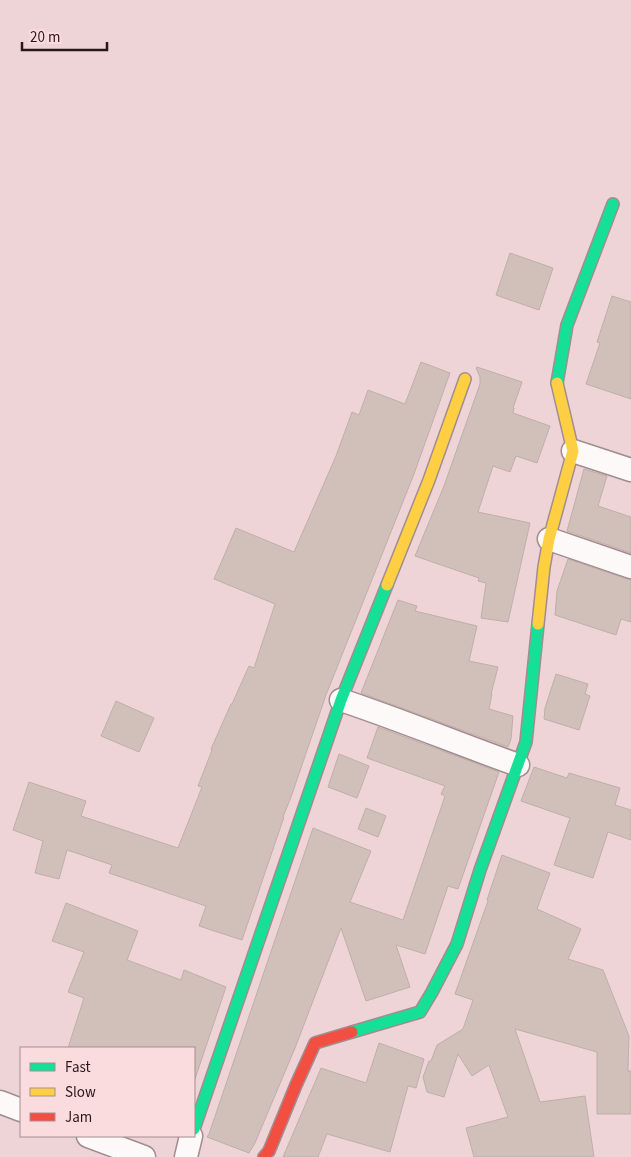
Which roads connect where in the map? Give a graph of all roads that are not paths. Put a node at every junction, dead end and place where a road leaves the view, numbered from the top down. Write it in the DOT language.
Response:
graph roads {
  1 [pos="612,204"];
  2 [pos="465,379"];
  3 [pos="573,451"];
  4 [pos="631,470"];
  5 [pos="550,539"];
  6 [pos="631,566"];
  7 [pos="342,700"];
  8 [pos="518,765"];
  9 [pos="0,1102"];
  10 [pos="20,1110"];
  11 [pos="195,1126"];
  12 [pos="91,1137"];
  13 [pos="192,1137"];
  14 [pos="144,1157"];
  15 [pos="186,1157"];
  16 [pos="264,1157"];
  1 -- 3 [label="street"];
  2 -- 7 [label="street"];
  3 -- 4 [label="street"];
  3 -- 5 [label="street"];
  5 -- 6 [label="street"];
  5 -- 8 [label="street"];
  7 -- 8 [label="street"];
  7 -- 11 [label="street"];
  8 -- 16 [label="street"];
  9 -- 10 [label="street"];
  12 -- 14 [label="street"];
  13 -- 15 [label="street"];
}
